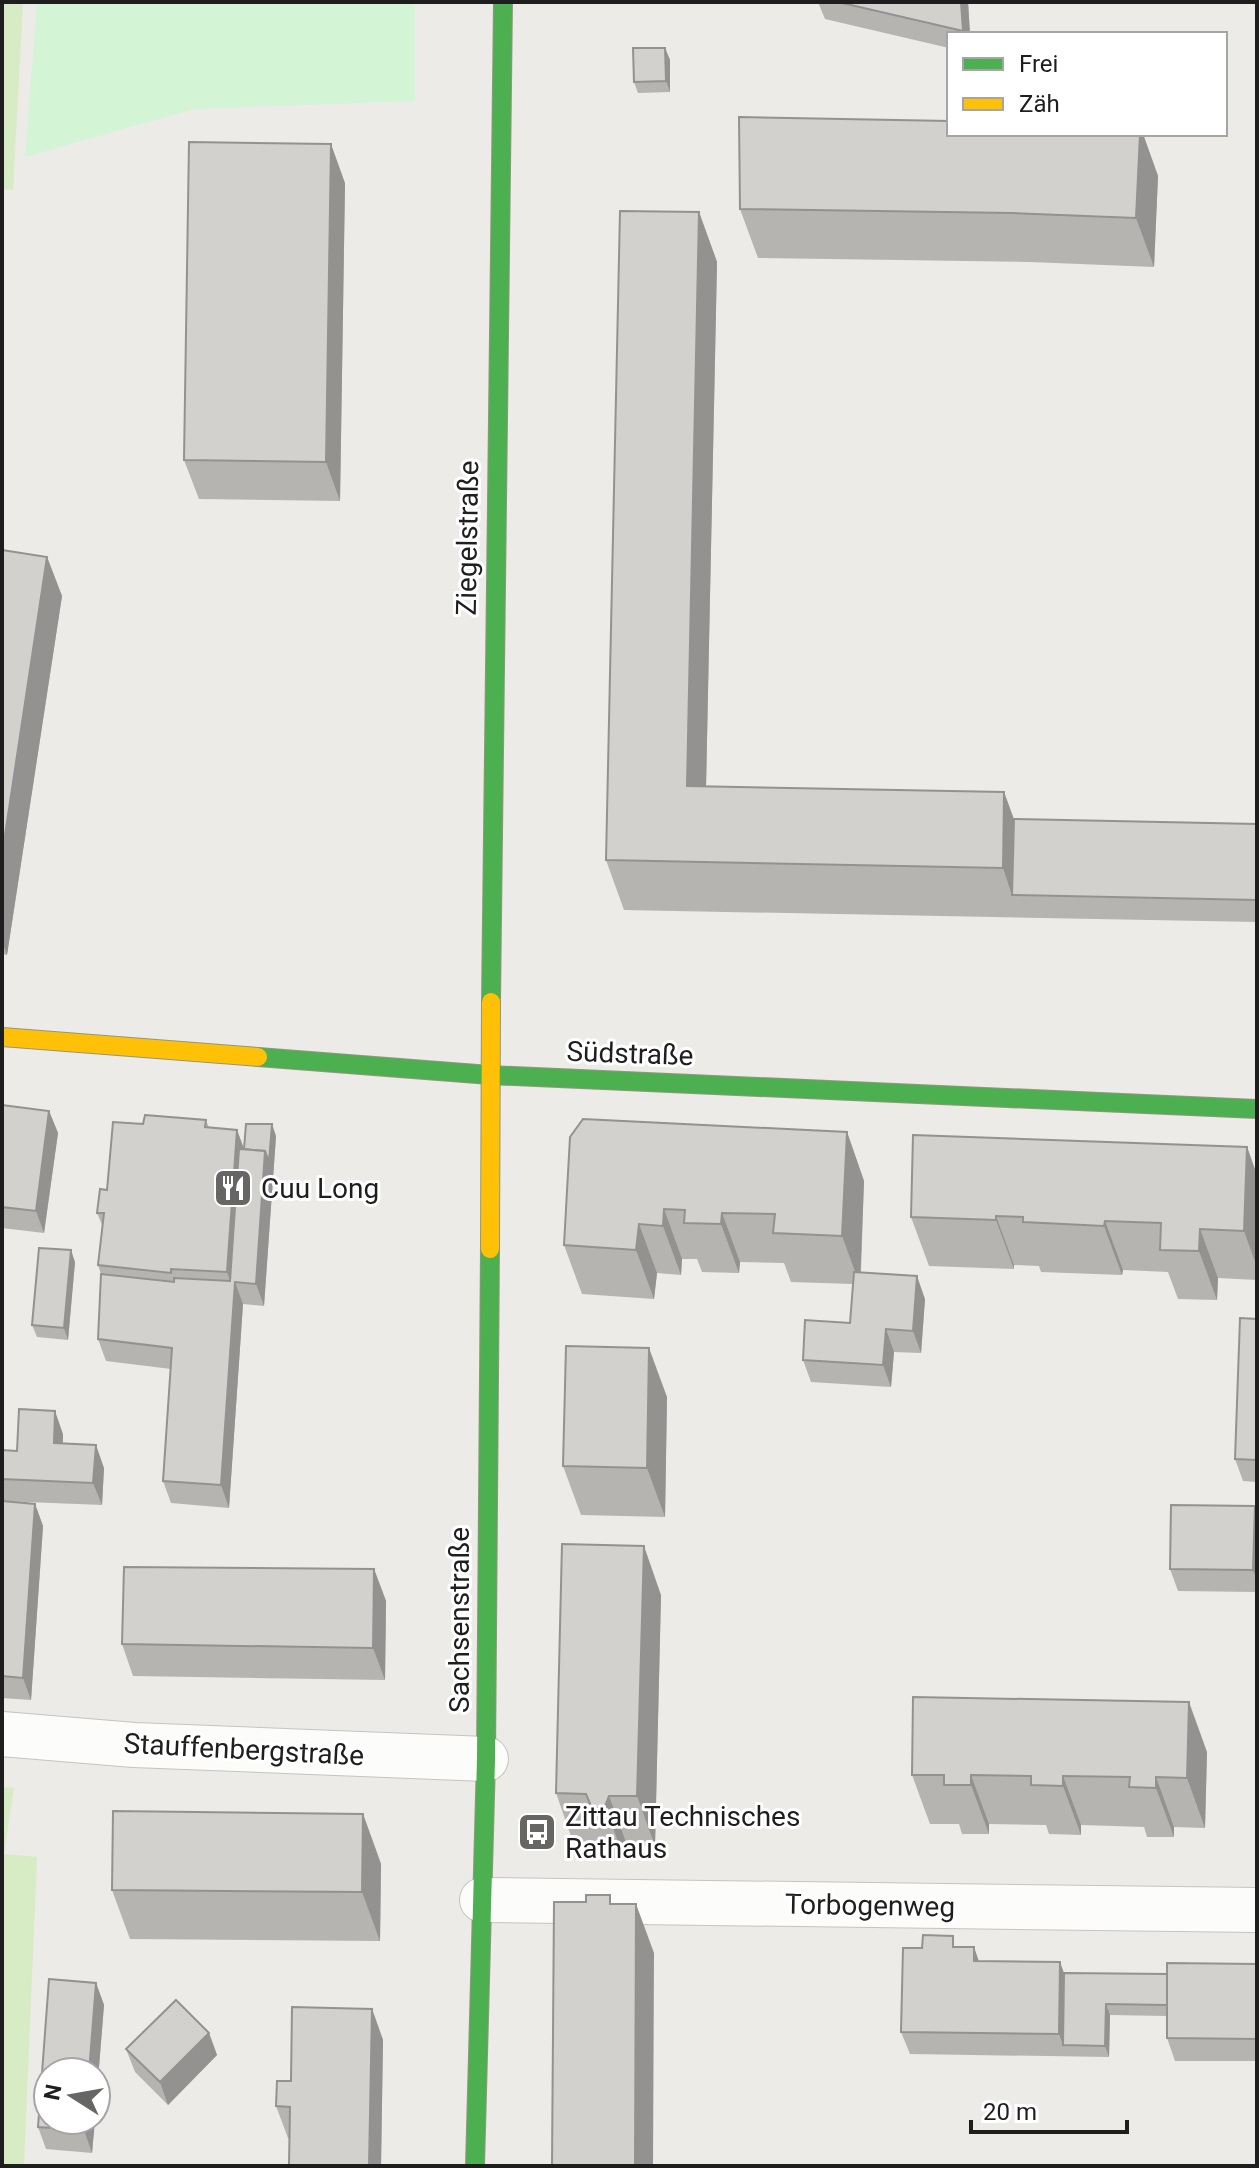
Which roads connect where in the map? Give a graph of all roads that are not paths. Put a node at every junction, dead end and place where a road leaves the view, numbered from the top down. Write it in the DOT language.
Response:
graph roads {
  1 [pos="503,2"];
  2 [pos="2,1037"];
  3 [pos="490,1075"];
  4 [pos="1257,1109"];
  5 [pos="2,1734"];
  6 [pos="486,1759"];
  7 [pos="482,1900"];
  8 [pos="1257,1910"];
  9 [pos="475,2166"];
  1 -- 3 [label="street, Ziegelstraße"];
  2 -- 3 [label="street, Südstraße"];
  3 -- 4 [label="street, Südstraße"];
  3 -- 6 [label="street, Sachsenstraße"];
  5 -- 6 [label="street, Stauffenbergstraße"];
  6 -- 7 [label="street, Sachsenstraße"];
  7 -- 8 [label="street, Torbogenweg"];
  7 -- 9 [label="street, Sachsenstraße"];
}
